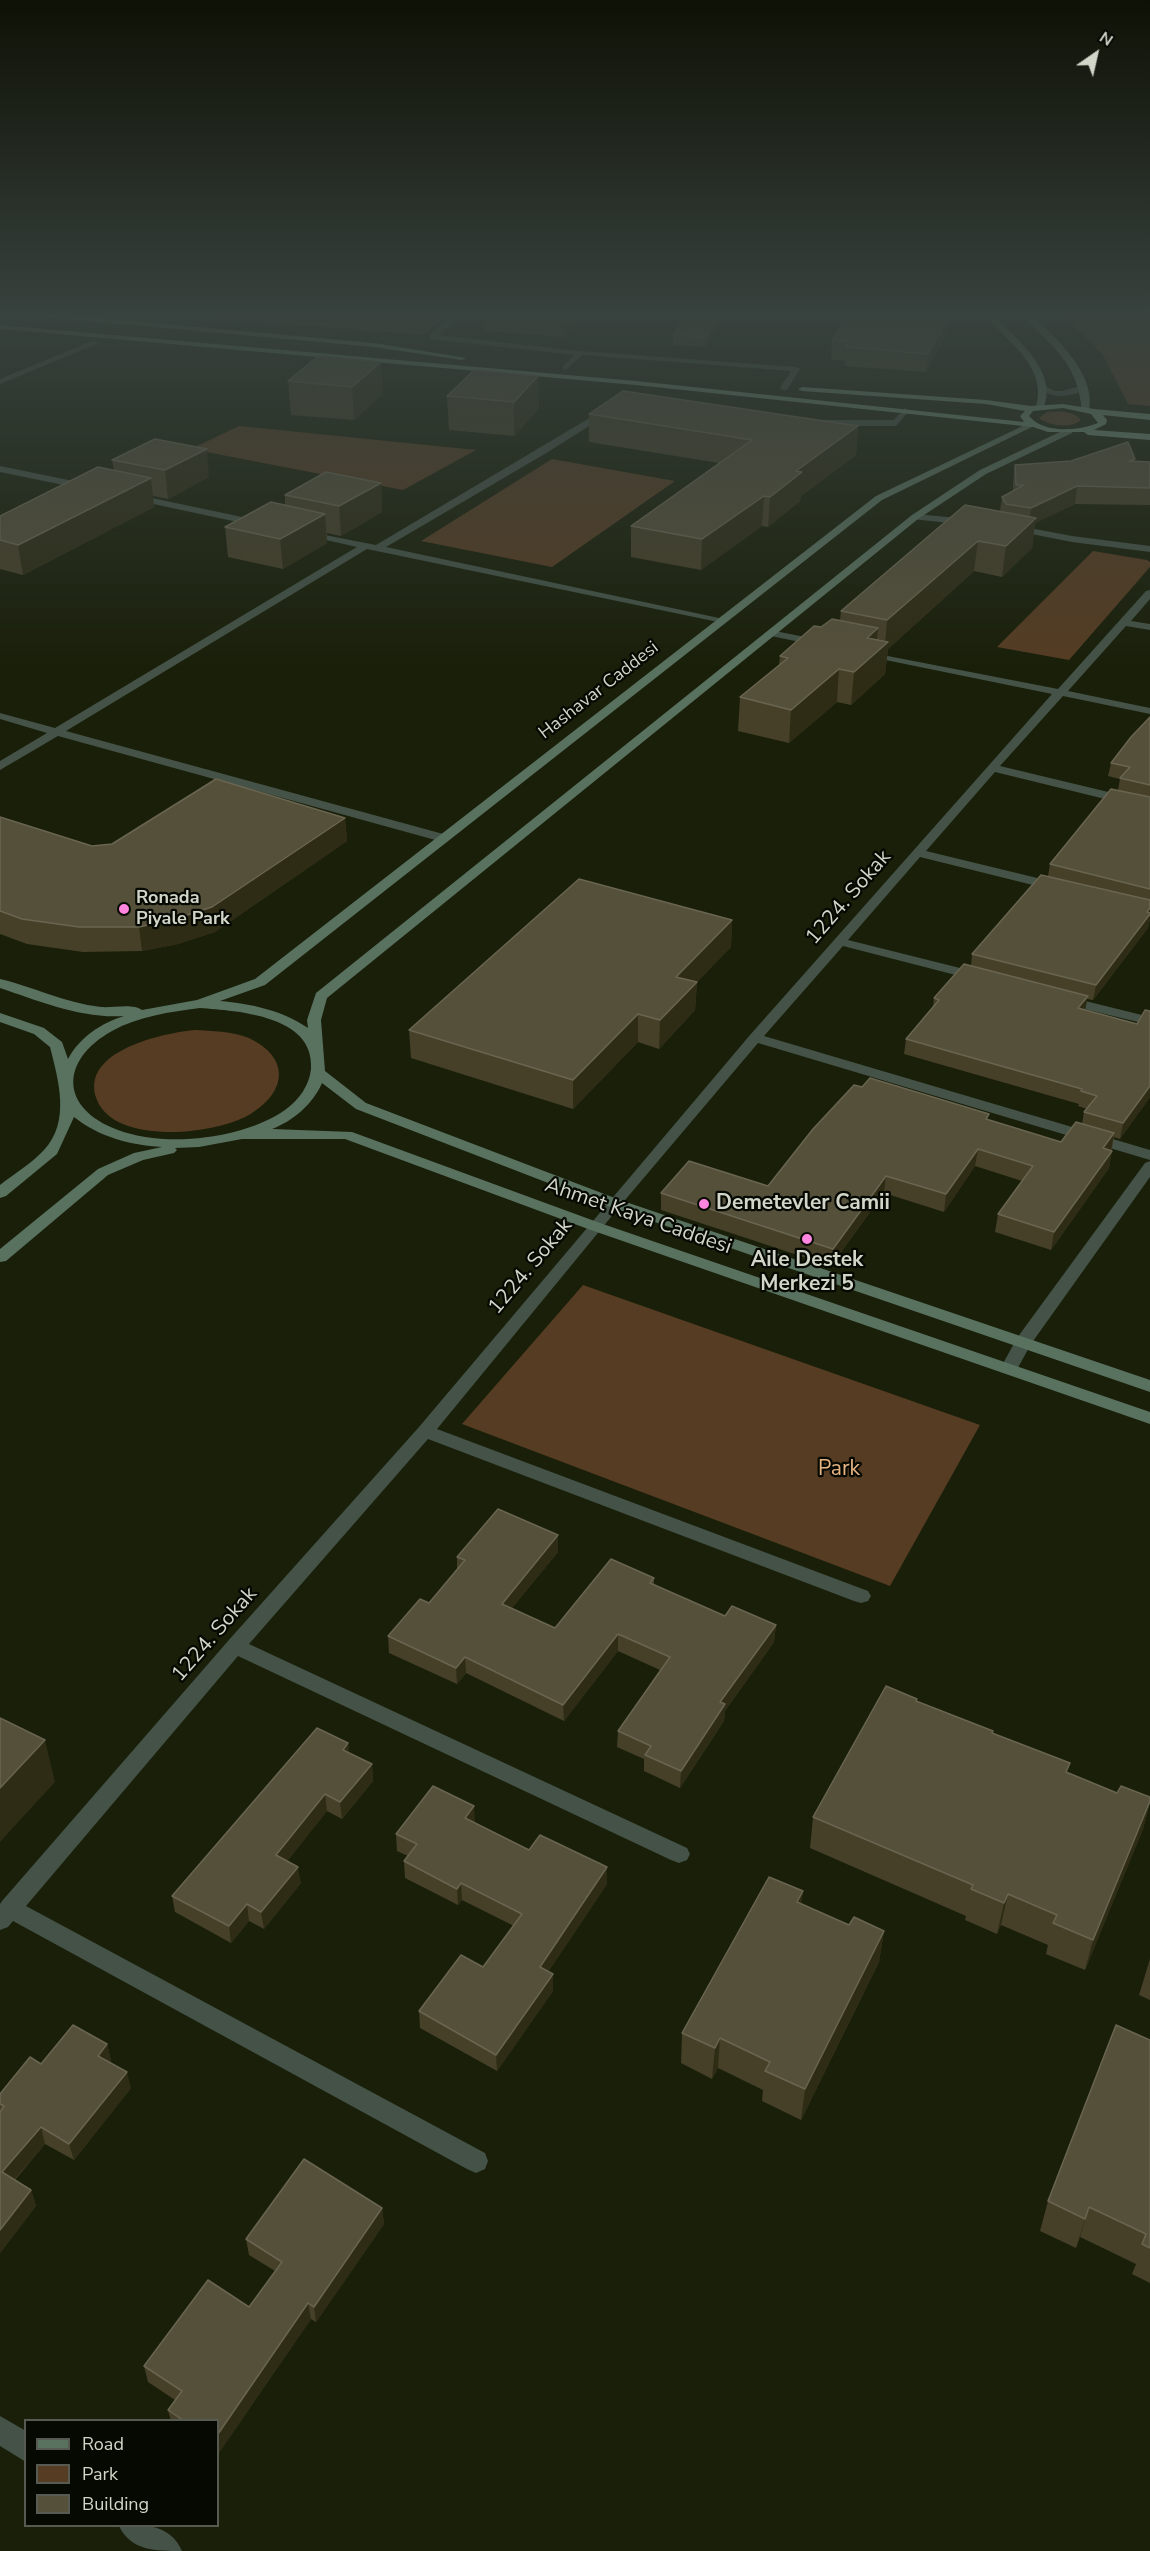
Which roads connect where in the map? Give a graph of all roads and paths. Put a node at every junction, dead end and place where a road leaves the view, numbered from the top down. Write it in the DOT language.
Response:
graph roads {
  1 [pos="571,433"];
  2 [pos="1015,433"];
  3 [pos="1068,433"];
  4 [pos="1099,433"];
  5 [pos="1150,437"];
  6 [pos="0,469"];
  7 [pos="97,489"];
  8 [pos="119,494"];
  9 [pos="915,517"];
  10 [pos="978,523"];
  11 [pos="1001,526"];
  12 [pos="276,527"];
  13 [pos="299,531"];
  14 [pos="372,547"];
  15 [pos="1150,549"];
  16 [pos="1150,593"];
  17 [pos="719,621"];
  18 [pos="1125,622"];
  19 [pos="1150,627"];
  20 [pos="770,633"];
  21 [pos="831,646"];
  22 [pos="855,651"];
  23 [pos="1060,693"];
  24 [pos="1150,711"];
  25 [pos="0,716"];
  26 [pos="58,731"];
  27 [pos="0,766"];
  28 [pos="992,768"];
  29 [pos="1150,806"];
  30 [pos="443,838"];
  31 [pos="918,853"];
  32 [pos="1069,890"];
  33 [pos="841,942"];
  34 [pos="990,980"];
  35 [pos="0,983"];
  36 [pos="1047,995"];
  37 [pos="200,1004"];
  38 [pos="161,1009"];
  39 [pos="0,1017"];
  40 [pos="1150,1022"];
  41 [pos="755,1038"];
  42 [pos="317,1050"];
  43 [pos="320,1073"];
  44 [pos="65,1079"];
  45 [pos="69,1101"];
  46 [pos="243,1135"];
  47 [pos="198,1143"];
  48 [pos="1150,1155"];
  49 [pos="1150,1166"];
  50 [pos="0,1192"];
  51 [pos="614,1203"];
  52 [pos="594,1226"];
  53 [pos="0,1257"];
  54 [pos="1023,1342"];
  55 [pos="1009,1369"];
  56 [pos="1150,1386"];
  57 [pos="1150,1418"];
  58 [pos="424,1431"];
  59 [pos="861,1596"];
  60 [pos="235,1646"];
  61 [pos="679,1854"];
  62 [pos="5,1914"];
  63 [pos="476,2161"];
  64 [pos="0,2430"];
  65 [pos="24,2447"];
  66 [pos="134,2527"];
  67 [pos="168,2551"];
  1 -- 14 [label="street"];
  2 -- 17 [label="main road, Hashavar Caddesi"];
  3 -- 9 [label="main road"];
  4 -- 5 [label="highway"];
  6 -- 7 [label="street"];
  8 -- 12 [label="street"];
  9 -- 10 [label="street"];
  9 -- 20 [label="main road"];
  11 -- 15 [label="street"];
  13 -- 14 [label="street"];
  14 -- 17 [label="street"];
  14 -- 26 [label="street"];
  16 -- 18 [label="street, 1224. Sokak"];
  17 -- 30 [label="main road, Hashavar Caddesi"];
  18 -- 19 [label="street"];
  18 -- 23 [label="street, 1224. Sokak"];
  20 -- 21 [label="street"];
  20 -- 42 [label="main road"];
  22 -- 23 [label="street"];
  23 -- 24 [label="street"];
  23 -- 28 [label="street, 1224. Sokak"];
  25 -- 26 [label="street"];
  26 -- 27 [label="street"];
  26 -- 30 [label="street"];
  28 -- 29 [label="street"];
  28 -- 31 [label="street, 1224. Sokak"];
  30 -- 37 [label="main road, Hashavar Caddesi"];
  31 -- 32 [label="street"];
  31 -- 33 [label="street, 1224. Sokak"];
  33 -- 34 [label="street"];
  33 -- 41 [label="street, 1224. Sokak"];
  35 -- 38 [label="main road"];
  36 -- 40 [label="street"];
  37 -- 38 [label="main road"];
  37 -- 42 [label="main road"];
  38 -- 44 [label="main road"];
  39 -- 44 [label="main road"];
  41 -- 48 [label="street"];
  41 -- 51 [label="street, 1224. Sokak"];
  42 -- 43 [label="main road"];
  43 -- 46 [label="main road"];
  43 -- 51 [label="main road, Ahmet Kaya Caddesi"];
  44 -- 45 [label="main road"];
  45 -- 47 [label="main road"];
  45 -- 50 [label="main road"];
  46 -- 47 [label="main road"];
  46 -- 52 [label="main road, Ahmet Kaya Caddesi"];
  47 -- 53 [label="main road"];
  49 -- 54 [label="street"];
  51 -- 52 [label="street, 1224. Sokak"];
  51 -- 54 [label="main road, Ahmet Kaya Caddesi"];
  52 -- 55 [label="main road, Ahmet Kaya Caddesi"];
  52 -- 58 [label="street, 1224. Sokak"];
  54 -- 55 [label="street"];
  54 -- 56 [label="main road, Ahmet Kaya Caddesi"];
  55 -- 57 [label="main road, Ahmet Kaya Caddesi"];
  58 -- 59 [label="street"];
  58 -- 60 [label="street, 1224. Sokak"];
  60 -- 61 [label="street"];
  60 -- 62 [label="street, 1224. Sokak"];
  62 -- 63 [label="street"];
  64 -- 65 [label="street"];
  66 -- 67 [label="street"];
}
